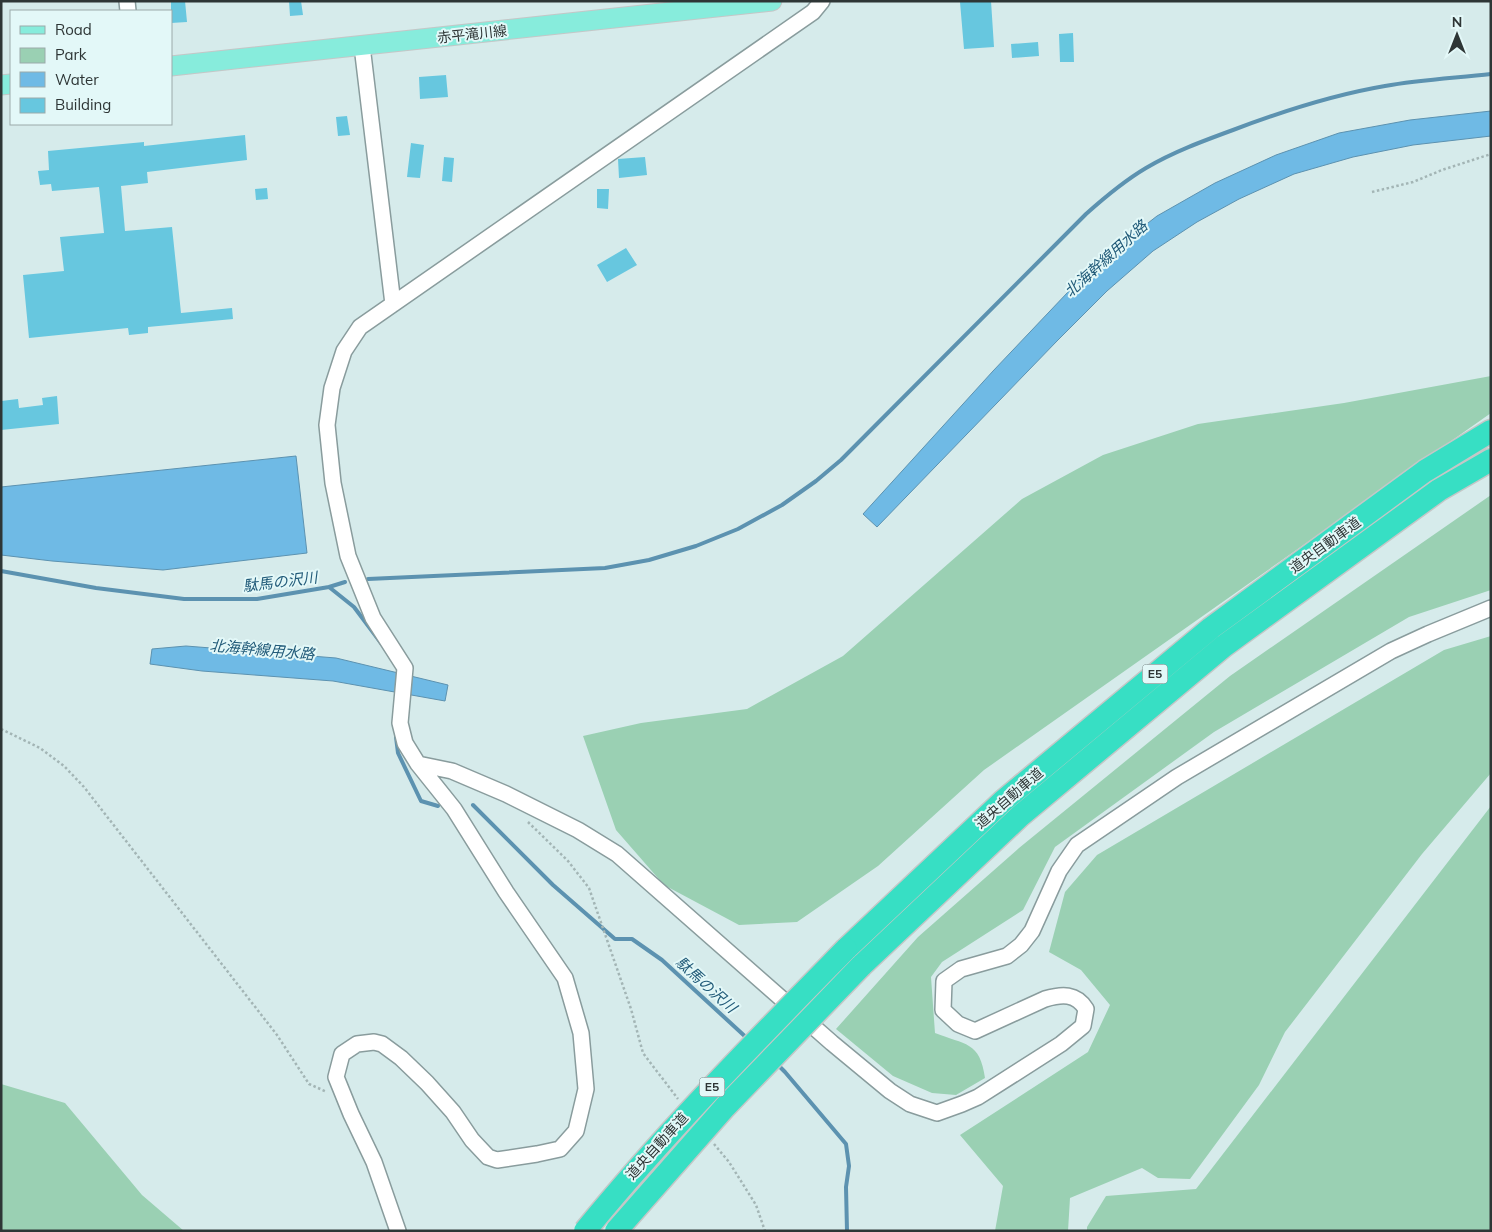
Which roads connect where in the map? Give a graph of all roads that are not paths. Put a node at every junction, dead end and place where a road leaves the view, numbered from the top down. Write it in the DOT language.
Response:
graph roads {
  1 [pos="772,1"];
  2 [pos="822,1"];
  3 [pos="362,46"];
  4 [pos="172,66"];
  5 [pos="393,304"];
  6 [pos="1491,431"];
  7 [pos="1491,460"];
  8 [pos="1491,608"];
  9 [pos="418,764"];
  10 [pos="398,1231"];
  11 [pos="585,1231"];
  12 [pos="616,1231"];
  1 -- 3 [label="main road, 赤平滝川線"];
  2 -- 5 [label="street"];
  3 -- 4 [label="main road, 赤平滝川線"];
  3 -- 5 [label="street"];
  5 -- 9 [label="street"];
  6 -- 11 [label="highway, 道央自動車道 / E5, bridge"];
  7 -- 12 [label="highway, 道央自動車道 / E5, bridge"];
  8 -- 9 [label="street"];
  9 -- 10 [label="street"];
}
